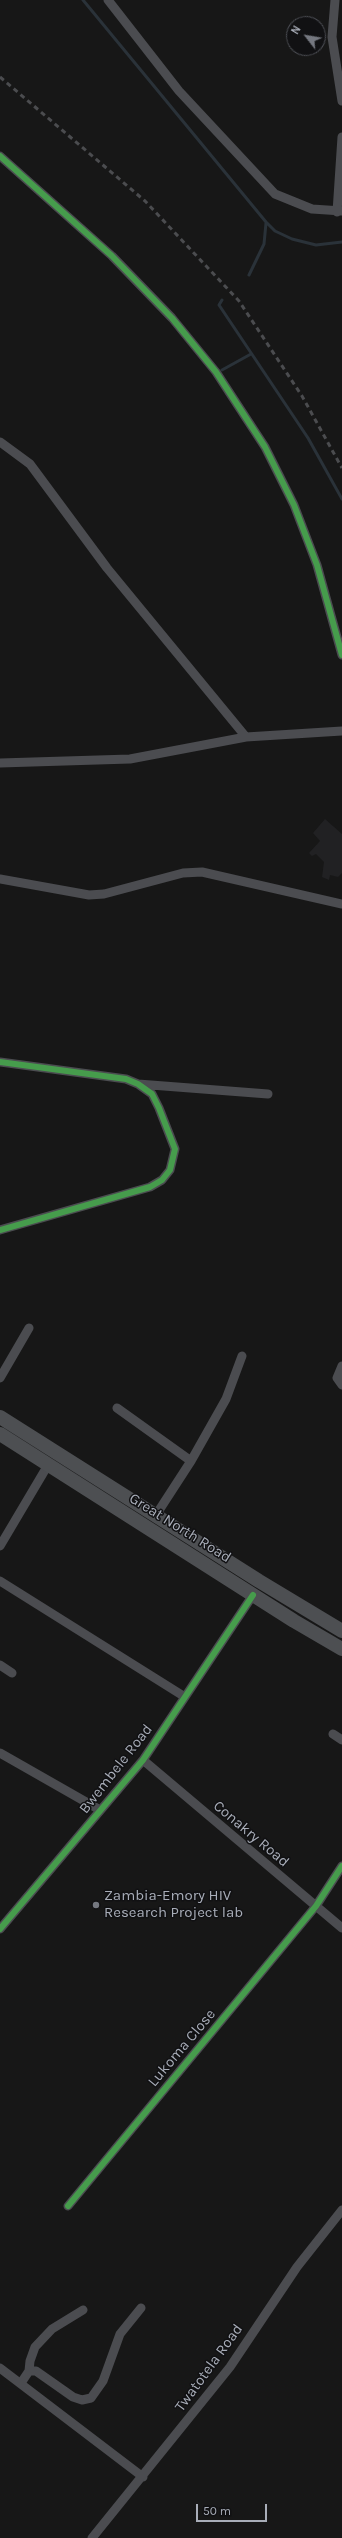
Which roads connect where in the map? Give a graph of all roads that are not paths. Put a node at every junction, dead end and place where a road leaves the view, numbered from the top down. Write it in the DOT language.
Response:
graph roads {
  1 [pos="108,0"];
  2 [pos="335,0"];
  3 [pos="342,101"];
  4 [pos="342,137"];
  5 [pos="0,156"];
  6 [pos="339,212"];
  7 [pos="0,442"];
  8 [pos="342,655"];
  9 [pos="342,731"];
  10 [pos="246,737"];
  11 [pos="0,764"];
  12 [pos="0,879"];
  13 [pos="342,904"];
  14 [pos="0,1062"];
  15 [pos="138,1084"];
  16 [pos="268,1094"];
  17 [pos="0,1230"];
  18 [pos="29,1328"];
  19 [pos="242,1356"];
  20 [pos="342,1366"];
  21 [pos="0,1378"];
  22 [pos="342,1385"];
  23 [pos="117,1408"];
  24 [pos="0,1417"];
  25 [pos="0,1434"];
  26 [pos="191,1461"];
  27 [pos="48,1465"];
  28 [pos="156,1515"];
  29 [pos="0,1546"];
  30 [pos="0,1581"];
  31 [pos="253,1595"];
  32 [pos="342,1631"];
  33 [pos="342,1649"];
  34 [pos="0,1666"];
  35 [pos="12,1673"];
  36 [pos="185,1697"];
  37 [pos="333,1734"];
  38 [pos="342,1740"];
  39 [pos="0,1754"];
  40 [pos="142,1760"];
  41 [pos="100,1810"];
  42 [pos="342,1866"];
  43 [pos="316,1906"];
  44 [pos="342,1928"];
  45 [pos="0,1929"];
  46 [pos="68,2206"];
  47 [pos="342,2210"];
  48 [pos="141,2308"];
  49 [pos="83,2310"];
  50 [pos="0,2368"];
  51 [pos="29,2371"];
  52 [pos="21,2383"];
  53 [pos="143,2476"];
  54 [pos="92,2538"];
  1 -- 6 [label="street"];
  2 -- 3 [label="street"];
  4 -- 6 [label="street"];
  5 -- 8 [label="street"];
  7 -- 10 [label="street"];
  9 -- 10 [label="street"];
  10 -- 11 [label="street"];
  12 -- 13 [label="street"];
  14 -- 15 [label="street"];
  15 -- 16 [label="street"];
  15 -- 17 [label="street"];
  18 -- 21 [label="street"];
  19 -- 26 [label="street"];
  20 -- 22 [label="street"];
  23 -- 26 [label="street"];
  24 -- 28 [label="main road, Great North Road"];
  25 -- 27 [label="main road, Great North Road"];
  26 -- 28 [label="street"];
  27 -- 29 [label="street"];
  27 -- 31 [label="main road, Great North Road"];
  28 -- 32 [label="main road, Great North Road"];
  30 -- 36 [label="street"];
  31 -- 33 [label="main road, Great North Road"];
  31 -- 36 [label="street, Bwembele Road"];
  34 -- 35 [label="street"];
  36 -- 40 [label="street, Bwembele Road"];
  37 -- 38 [label="street"];
  39 -- 41 [label="street"];
  40 -- 41 [label="street, Bwembele Road"];
  40 -- 43 [label="street, Conakry Road"];
  41 -- 45 [label="street, Bwembele Road"];
  42 -- 43 [label="street, Lukoma Close"];
  43 -- 44 [label="street, Conakry Road"];
  43 -- 46 [label="street, Lukoma Close"];
  47 -- 53 [label="street, Twatotela Road"];
  48 -- 51 [label="street"];
  49 -- 51 [label="street"];
  50 -- 52 [label="street"];
  51 -- 52 [label="street"];
  52 -- 53 [label="street"];
  53 -- 54 [label="street, Twatotela Road"];
}
